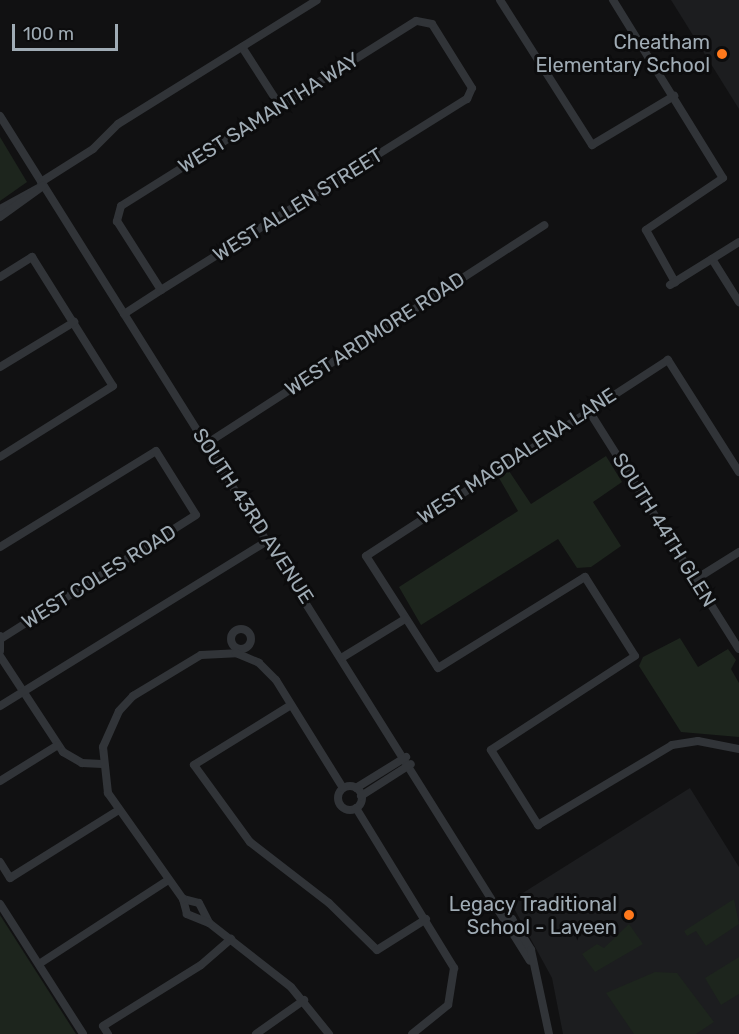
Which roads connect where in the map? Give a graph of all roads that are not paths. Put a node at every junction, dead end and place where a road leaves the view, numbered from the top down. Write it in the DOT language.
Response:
graph roads {
  1 [pos="317,0"];
  2 [pos="500,0"];
  3 [pos="613,0"];
  4 [pos="243,47"];
  5 [pos="471,94"];
  6 [pos="674,96"];
  7 [pos="280,106"];
  8 [pos="0,116"];
  9 [pos="42,184"];
  10 [pos="0,209"];
  11 [pos="0,217"];
  12 [pos="544,225"];
  13 [pos="739,242"];
  14 [pos="712,259"];
  15 [pos="0,277"];
  16 [pos="162,290"];
  17 [pos="739,302"];
  18 [pos="124,314"];
  19 [pos="74,322"];
  20 [pos="0,367"];
  21 [pos="589,411"];
  22 [pos="206,444"];
  23 [pos="0,457"];
  24 [pos="739,472"];
  25 [pos="267,541"];
  26 [pos="0,546"];
  27 [pos="739,552"];
  28 [pos="696,579"];
  29 [pos="405,619"];
  30 [pos="1,637"];
  31 [pos="739,649"];
  32 [pos="0,653"];
  33 [pos="343,657"];
  34 [pos="23,692"];
  35 [pos="291,705"];
  36 [pos="0,706"];
  37 [pos="58,745"];
  38 [pos="739,749"];
  39 [pos="408,761"];
  40 [pos="102,764"];
  41 [pos="0,781"];
  42 [pos="344,788"];
  43 [pos="359,792"];
  44 [pos="356,808"];
  45 [pos="118,810"];
  46 [pos="0,862"];
  47 [pos="167,881"];
  48 [pos="183,899"];
  49 [pos="0,904"];
  50 [pos="426,919"];
  51 [pos="209,923"];
  52 [pos="231,939"];
  53 [pos="39,964"];
  54 [pos="304,1000"];
  55 [pos="105,1030"];
  56 [pos="83,1034"];
  57 [pos="256,1034"];
  58 [pos="329,1034"];
  59 [pos="412,1034"];
  60 [pos="549,1034"];
  1 -- 4 [label="street"];
  2 -- 6 [label="street"];
  3 -- 6 [label="street"];
  4 -- 7 [label="street"];
  4 -- 9 [label="street"];
  5 -- 7 [label="street, WEST SAMANTHA WAY"];
  5 -- 16 [label="street, WEST ALLEN STREET"];
  6 -- 14 [label="street"];
  7 -- 16 [label="street, WEST SAMANTHA WAY"];
  8 -- 9 [label="street, SOUTH 43RD AVENUE"];
  9 -- 10 [label="street"];
  9 -- 11 [label="street"];
  9 -- 18 [label="street, SOUTH 43RD AVENUE"];
  12 -- 22 [label="street, WEST ARDMORE ROAD"];
  13 -- 14 [label="street"];
  14 -- 17 [label="street"];
  15 -- 19 [label="street"];
  16 -- 18 [label="street, WEST ALLEN STREET"];
  18 -- 22 [label="street, SOUTH 43RD AVENUE"];
  19 -- 20 [label="street"];
  19 -- 23 [label="street"];
  21 -- 24 [label="street, WEST MAGDALENA LANE"];
  21 -- 28 [label="street, SOUTH 44TH GLEN"];
  21 -- 29 [label="street, WEST MAGDALENA LANE"];
  22 -- 25 [label="street, SOUTH 43RD AVENUE"];
  25 -- 33 [label="street, SOUTH 43RD AVENUE"];
  25 -- 34 [label="street"];
  26 -- 30 [label="street, WEST COLES ROAD"];
  27 -- 28 [label="street"];
  28 -- 31 [label="street, SOUTH 44TH GLEN"];
  29 -- 33 [label="street"];
  29 -- 38 [label="street"];
  30 -- 32 [label="street, WEST COLES ROAD"];
  32 -- 34 [label="street"];
  33 -- 39 [label="street, SOUTH 43RD AVENUE"];
  34 -- 36 [label="street"];
  34 -- 37 [label="street"];
  35 -- 40 [label="street"];
  35 -- 42 [label="street"];
  35 -- 50 [label="street"];
  37 -- 40 [label="street"];
  37 -- 41 [label="street"];
  39 -- 43 [label="street"];
  39 -- 60 [label="street, SOUTH 43RD AVENUE"];
  40 -- 45 [label="street"];
  42 -- 43 [label="street"];
  42 -- 44 [label="street"];
  43 -- 44 [label="street"];
  44 -- 50 [label="street"];
  45 -- 46 [label="street"];
  45 -- 47 [label="street"];
  47 -- 48 [label="street"];
  47 -- 53 [label="street"];
  48 -- 51 [label="street"];
  48 -- 51 [label="street"];
  49 -- 53 [label="street"];
  50 -- 59 [label="street"];
  51 -- 52 [label="street"];
  52 -- 54 [label="street"];
  52 -- 55 [label="street"];
  53 -- 56 [label="street"];
  54 -- 57 [label="street"];
  54 -- 58 [label="street"];
}
